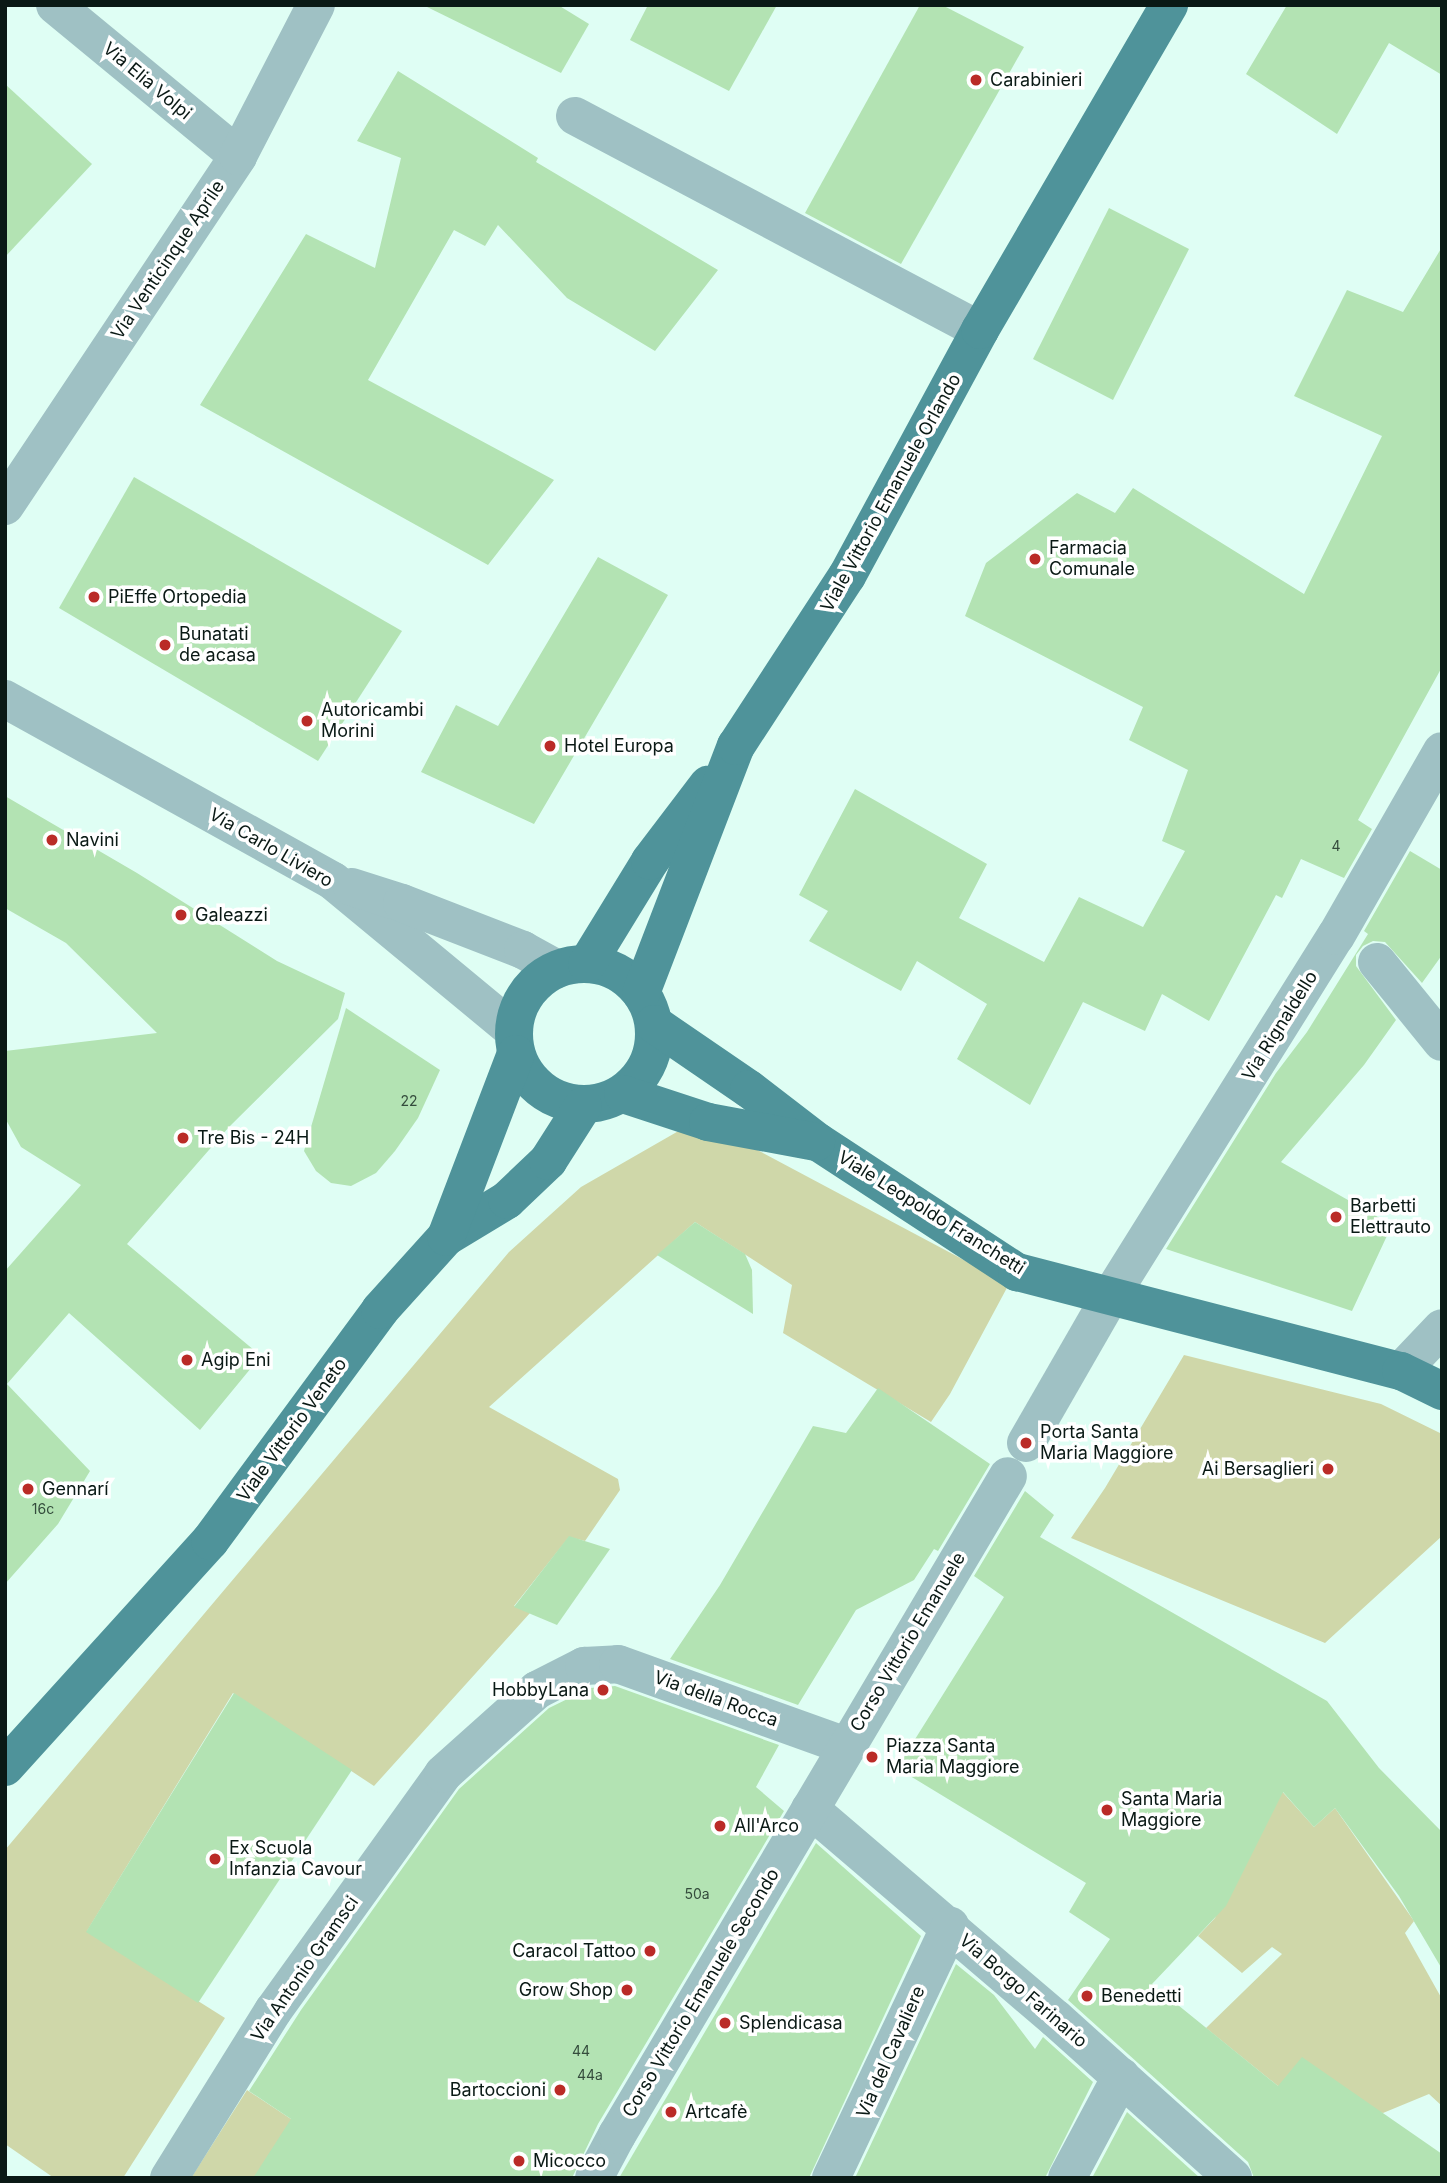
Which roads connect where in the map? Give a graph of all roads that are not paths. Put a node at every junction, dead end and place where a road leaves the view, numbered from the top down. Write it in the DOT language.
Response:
graph roads {
  1 [pos="55,5"];
  2 [pos="316,5"];
  3 [pos="1169,5"];
  4 [pos="575,116"];
  5 [pos="238,156"];
  6 [pos="981,330"];
  7 [pos="5,506"];
  8 [pos="5,699"];
  9 [pos="736,746"];
  10 [pos="1442,751"];
  11 [pos="333,881"];
  12 [pos="1377,962"];
  13 [pos="572,966"];
  14 [pos="648,1008"];
  15 [pos="1442,1042"];
  16 [pos="515,1043"];
  17 [pos="623,1094"];
  18 [pos="583,1106"];
  19 [pos="818,1142"];
  20 [pos="446,1237"];
  21 [pos="1110,1297"];
  22 [pos="1442,1328"];
  23 [pos="1401,1371"];
  24 [pos="1442,1391"];
  25 [pos="1026,1443"];
  26 [pos="1008,1476"];
  27 [pos="584,1666"];
  28 [pos="846,1746"];
  29 [pos="5,1767"];
  30 [pos="810,1809"];
  31 [pos="950,1926"];
  32 [pos="1121,2077"];
  33 [pos="169,2178"];
  34 [pos="594,2178"];
  35 [pos="831,2178"];
  36 [pos="1067,2178"];
  37 [pos="1233,2178"];
  1 -- 5 [label="street, Via Elia Volpi"];
  2 -- 5 [label="street, Via Venticinque Aprile"];
  3 -- 6 [label="main road, Viale Vittorio Emanuele Orlando"];
  4 -- 6 [label="street"];
  5 -- 7 [label="street, Via Venticinque Aprile"];
  6 -- 9 [label="main road, Viale Vittorio Emanuele Orlando"];
  8 -- 11 [label="street, Via Carlo Liviero"];
  9 -- 13 [label="main road"];
  9 -- 14 [label="main road, Viale Vittorio Emanuele Orlando"];
  10 -- 21 [label="street, Via Rignaldello"];
  11 -- 13 [label="street"];
  11 -- 16 [label="street, Via Carlo Liviero"];
  12 -- 15 [label="street"];
  13 -- 14 [label="main road"];
  13 -- 16 [label="main road"];
  14 -- 17 [label="main road"];
  14 -- 19 [label="main road, Viale Leopoldo Franchetti"];
  16 -- 18 [label="main road"];
  16 -- 20 [label="main road, Viale Vittorio Veneto"];
  17 -- 18 [label="main road"];
  17 -- 19 [label="main road"];
  18 -- 20 [label="main road"];
  19 -- 21 [label="main road, Viale Leopoldo Franchetti"];
  20 -- 29 [label="main road, Viale Vittorio Veneto"];
  21 -- 23 [label="main road, Viale Leopoldo Franchetti"];
  21 -- 25 [label="street"];
  22 -- 23 [label="street"];
  23 -- 24 [label="main road, Viale Leopoldo Franchetti"];
  26 -- 28 [label="street, Corso Vittorio Emanuele"];
  27 -- 28 [label="street, Via della Rocca"];
  27 -- 33 [label="street, Via Antonio Gramsci"];
  28 -- 30 [label="street, Corso Vittorio Emanuele"];
  30 -- 31 [label="street, Via Borgo Farinario"];
  30 -- 34 [label="street, Corso Vittorio Emanuele Secondo"];
  31 -- 32 [label="street, Via Borgo Farinario"];
  31 -- 35 [label="street, Via del Cavaliere"];
  32 -- 36 [label="street"];
  32 -- 37 [label="street, Via Borgo Farinario"];
}
